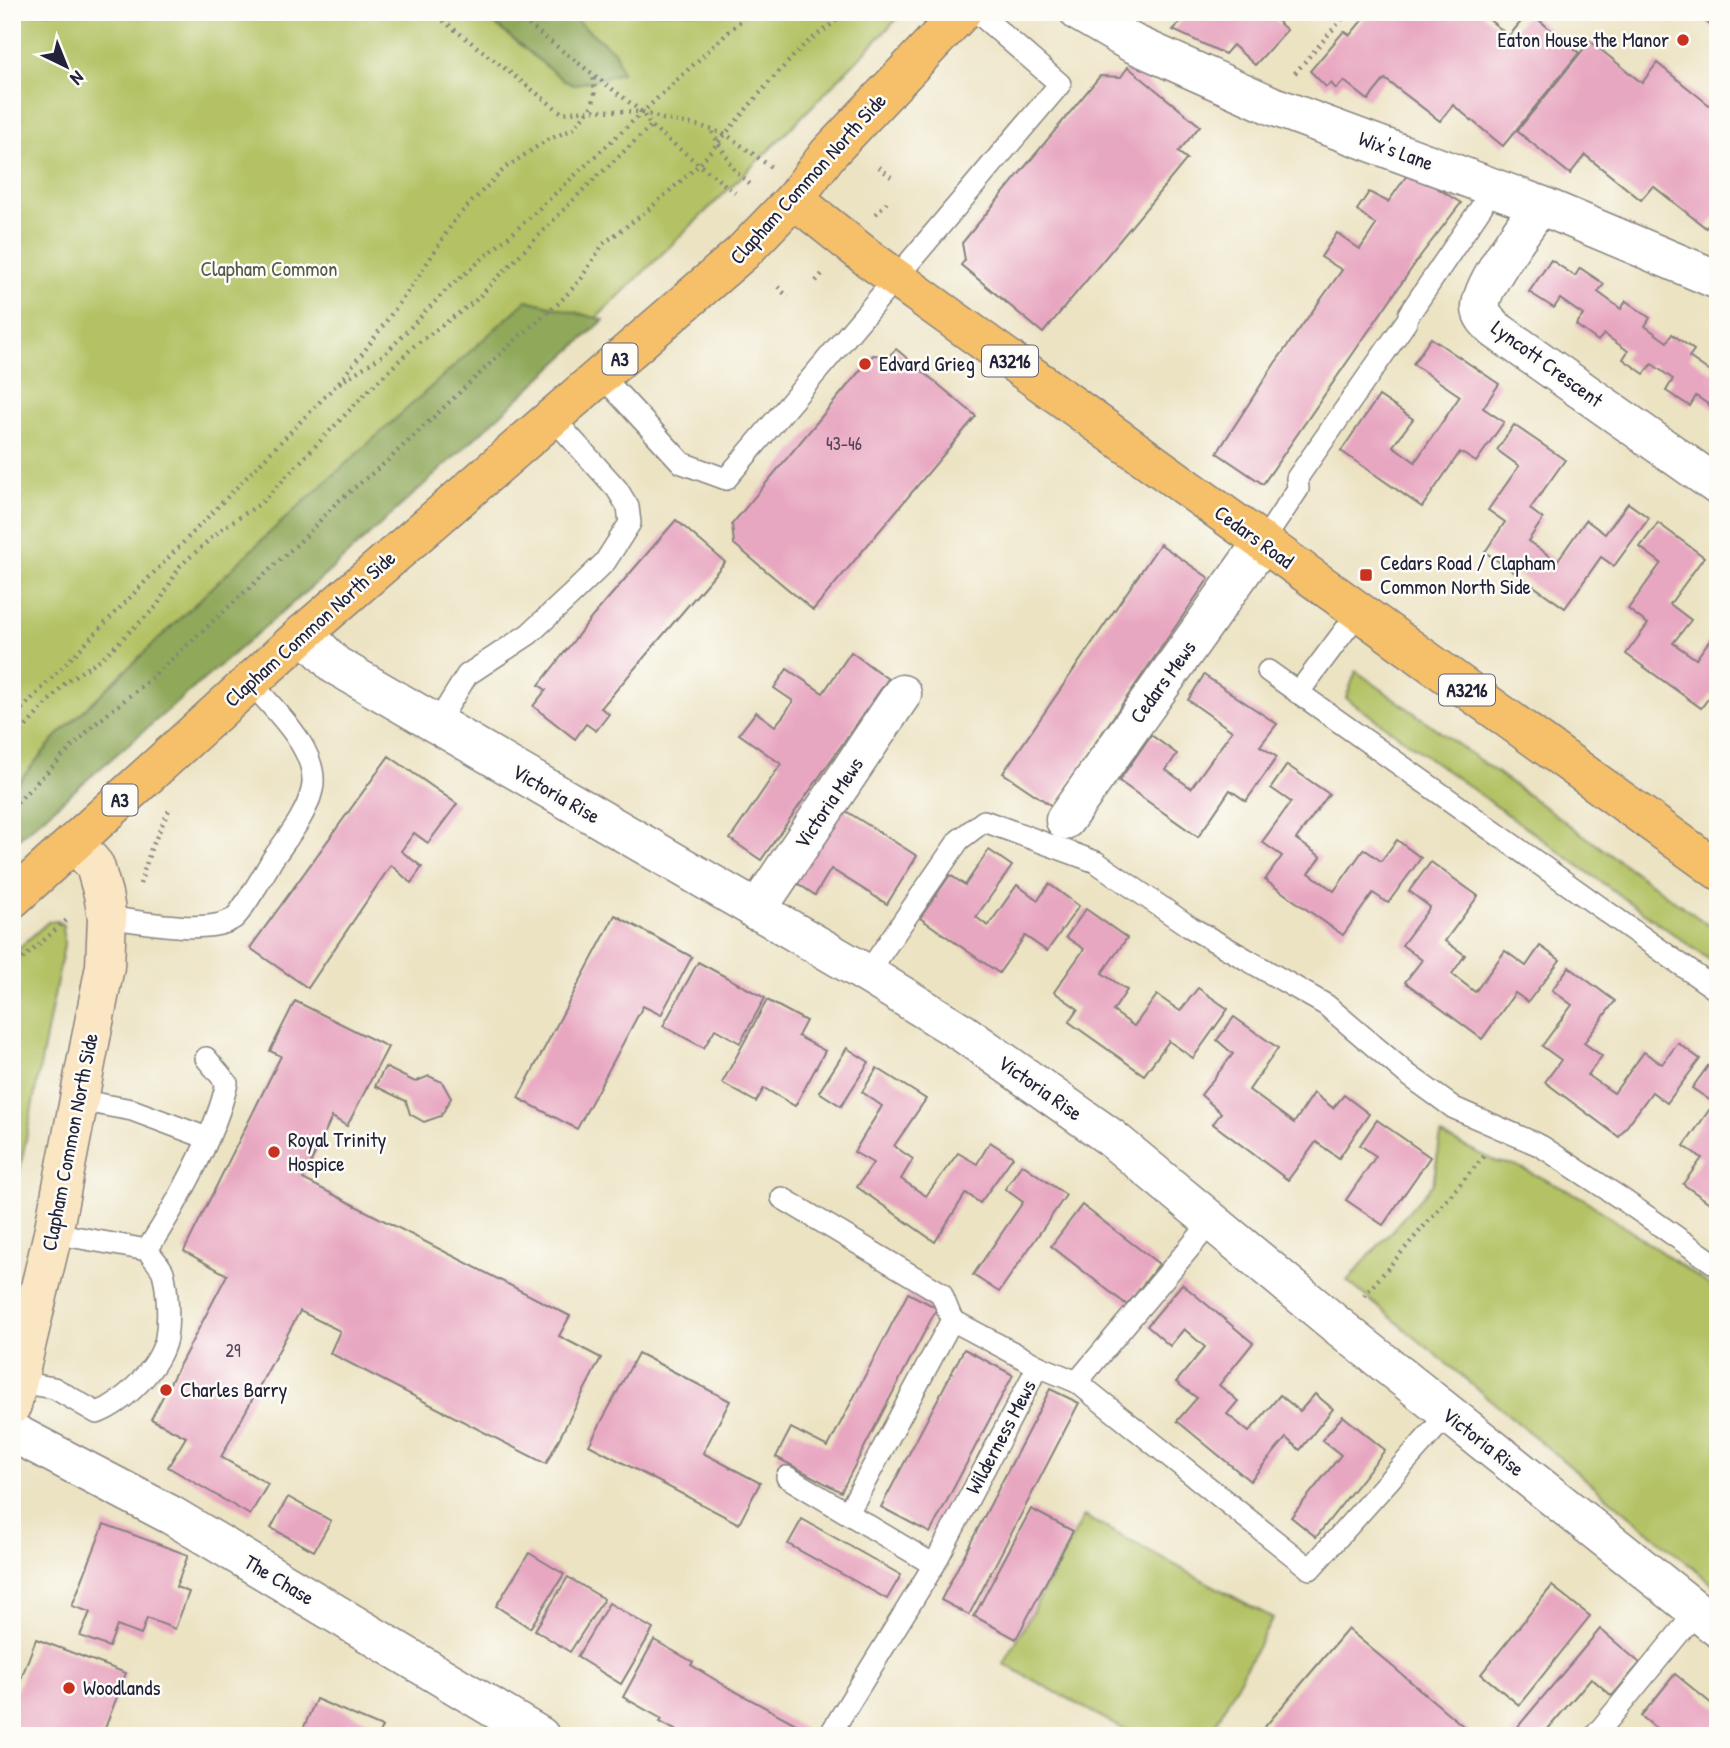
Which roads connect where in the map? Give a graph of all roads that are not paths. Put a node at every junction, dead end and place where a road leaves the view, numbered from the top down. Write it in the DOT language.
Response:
graph roads {
  1 [pos="962,12"];
  2 [pos="977,12"];
  3 [pos="1079,12"];
  4 [pos="1489,186"];
  5 [pos="794,199"];
  6 [pos="1541,205"];
  7 [pos="897,279"];
  8 [pos="1718,281"];
  9 [pos="601,375"];
  10 [pos="552,417"];
  11 [pos="1718,486"];
  12 [pos="1262,543"];
  13 [pos="1358,612"];
  14 [pos="304,633"];
  15 [pos="1268,671"];
  16 [pos="250,682"];
  17 [pos="1298,693"];
  18 [pos="902,694"];
  19 [pos="436,725"];
  20 [pos="1065,820"];
  21 [pos="75,842"];
  22 [pos="1718,870"];
  23 [pos="12,899"];
  24 [pos="756,911"];
  25 [pos="103,917"];
  26 [pos="867,974"];
  27 [pos="1718,991"];
  28 [pos="206,1058"];
  29 [pos="78,1100"];
  30 [pos="207,1138"];
  31 [pos="782,1198"];
  32 [pos="1212,1221"];
  33 [pos="53,1233"];
  34 [pos="147,1250"];
  35 [pos="1718,1266"];
  36 [pos="952,1320"];
  37 [pos="1038,1366"];
  38 [pos="1077,1382"];
  39 [pos="15,1393"];
  40 [pos="1448,1414"];
  41 [pos="12,1432"];
  42 [pos="787,1477"];
  43 [pos="848,1513"];
  44 [pos="934,1565"];
  45 [pos="1708,1620"];
  46 [pos="540,1736"];
  47 [pos="829,1736"];
  48 [pos="1595,1736"];
  1 -- 5 [label="main road, Clapham Common North Side / A3"];
  2 -- 7 [label="lane"];
  3 -- 4 [label="street, Wix's Lane"];
  4 -- 6 [label="street, Wix's Lane"];
  4 -- 12 [label="lane"];
  5 -- 7 [label="main road, Cedars Road / A3216"];
  5 -- 9 [label="main road, Clapham Common North Side / A3"];
  6 -- 8 [label="street, Wix's Lane"];
  6 -- 11 [label="street, Lyncott Crescent"];
  7 -- 9 [label="lane"];
  7 -- 12 [label="main road, Cedars Road / A3216"];
  9 -- 10 [label="main road, Clapham Common North Side / A3"];
  10 -- 14 [label="main road, Clapham Common North Side / A3"];
  10 -- 19 [label="lane"];
  12 -- 13 [label="main road, Cedars Road / A3216"];
  12 -- 20 [label="street, Cedars Mews"];
  13 -- 17 [label="lane"];
  13 -- 22 [label="main road, Cedars Road / A3216"];
  14 -- 16 [label="main road, Clapham Common North Side / A3"];
  14 -- 19 [label="street, Victoria Rise"];
  15 -- 17 [label="lane"];
  16 -- 21 [label="main road, Clapham Common North Side / A3"];
  16 -- 25 [label="lane"];
  17 -- 27 [label="lane"];
  18 -- 24 [label="street, Victoria Mews"];
  19 -- 24 [label="street, Victoria Rise"];
  21 -- 23 [label="main road, A3"];
  21 -- 25 [label="main road, Clapham Common North Side"];
  24 -- 26 [label="street, Victoria Rise"];
  25 -- 29 [label="main road, Clapham Common North Side"];
  26 -- 32 [label="street, Victoria Rise"];
  26 -- 35 [label="lane"];
  28 -- 30 [label="lane"];
  29 -- 30 [label="lane"];
  29 -- 33 [label="main road, Clapham Common North Side"];
  30 -- 34 [label="lane"];
  31 -- 36 [label="lane"];
  32 -- 38 [label="lane"];
  32 -- 40 [label="street, Victoria Rise"];
  33 -- 34 [label="lane"];
  33 -- 39 [label="main road, Clapham Common North Side"];
  34 -- 39 [label="lane"];
  36 -- 37 [label="lane, Wilderness Mews"];
  36 -- 43 [label="lane"];
  37 -- 38 [label="lane"];
  37 -- 44 [label="lane, Wilderness Mews"];
  38 -- 40 [label="lane"];
  40 -- 45 [label="street, Victoria Rise"];
  41 -- 46 [label="street, The Chase"];
  42 -- 43 [label="lane"];
  43 -- 44 [label="lane"];
  44 -- 47 [label="lane, Wilderness Mews"];
  45 -- 48 [label="lane"];
}
